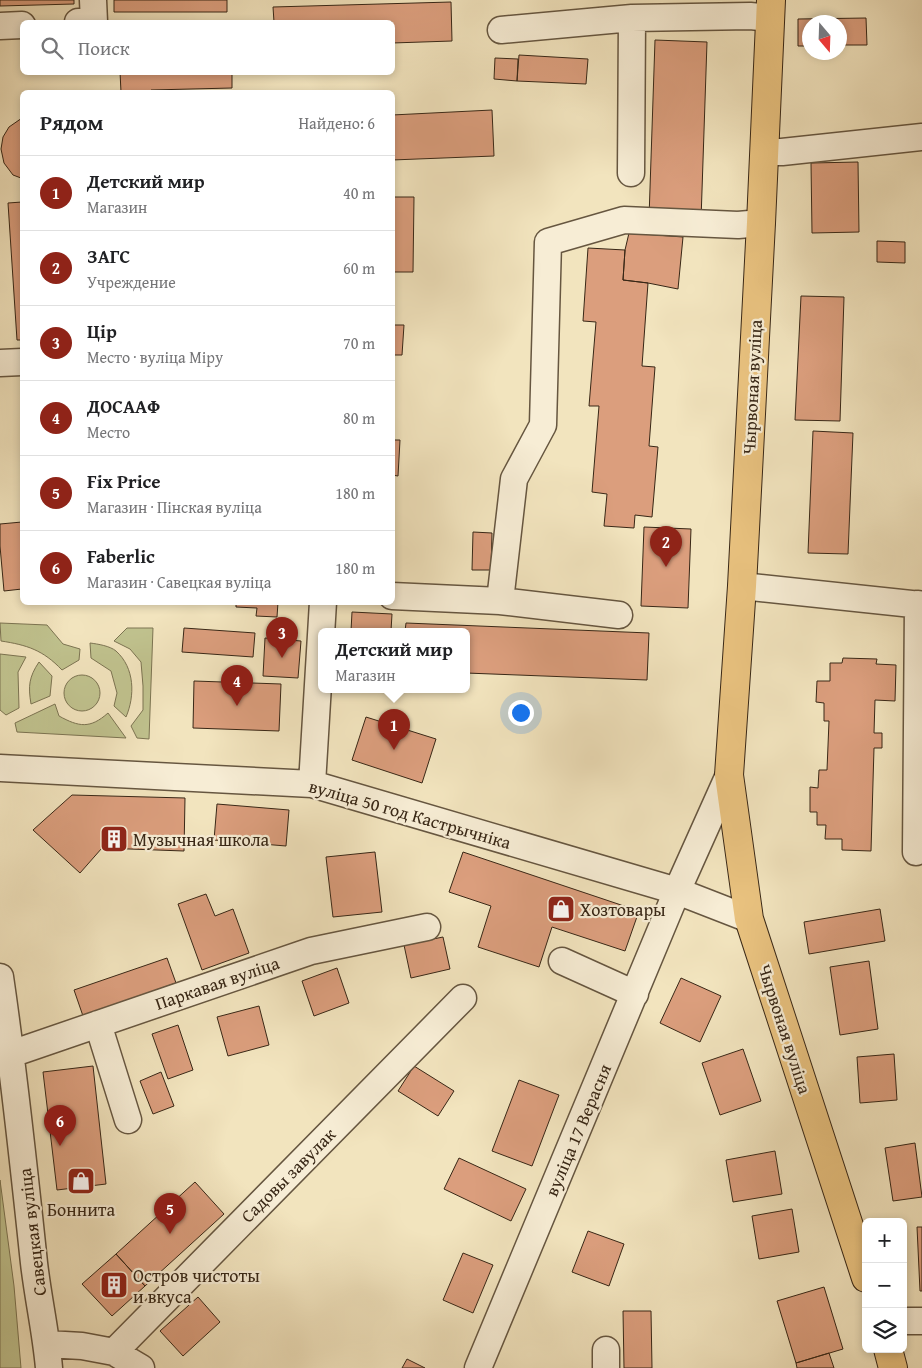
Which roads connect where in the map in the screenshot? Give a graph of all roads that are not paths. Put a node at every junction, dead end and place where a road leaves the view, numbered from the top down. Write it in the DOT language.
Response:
graph roads {
  1 [pos="93,0"];
  2 [pos="771,9"];
  3 [pos="632,18"];
  4 [pos="94,20"];
  5 [pos="20,25"];
  6 [pos="0,26"];
  7 [pos="501,30"];
  8 [pos="922,136"];
  9 [pos="765,152"];
  10 [pos="631,173"];
  11 [pos="762,223"];
  12 [pos="20,362"];
  13 [pos="0,363"];
  14 [pos="742,586"];
  15 [pos="395,596"];
  16 [pos="500,601"];
  17 [pos="920,604"];
  18 [pos="323,605"];
  19 [pos="619,615"];
  20 [pos="321,628"];
  21 [pos="318,685"];
  22 [pos="0,768"];
  23 [pos="729,775"];
  24 [pos="312,784"];
  25 [pos="916,852"];
  26 [pos="677,891"];
  27 [pos="749,919"];
  28 [pos="427,927"];
  29 [pos="562,961"];
  30 [pos="0,977"];
  31 [pos="635,994"];
  32 [pos="463,998"];
  33 [pos="98,1024"];
  34 [pos="5,1057"];
  35 [pos="128,1120"];
  36 [pos="862,1266"];
  37 [pos="907,1320"];
  38 [pos="922,1321"];
  39 [pos="114,1352"];
  40 [pos="889,1353"];
  41 [pos="48,1356"];
  42 [pos="141,1368"];
  43 [pos="478,1368"];
  44 [pos="893,1368"];
  1 -- 4 [label="street"];
  2 -- 3 [label="street"];
  2 -- 9 [label="main road, Чырвоная вуліца"];
  3 -- 7 [label="street"];
  3 -- 10 [label="street"];
  5 -- 6 [label="street"];
  8 -- 9 [label="street"];
  9 -- 11 [label="main road, Чырвоная вуліца"];
  11 -- 14 [label="main road, Чырвоная вуліца"];
  11 -- 16 [label="street"];
  12 -- 13 [label="street"];
  14 -- 17 [label="street"];
  14 -- 23 [label="main road, Чырвоная вуліца"];
  15 -- 16 [label="street"];
  16 -- 19 [label="street"];
  17 -- 25 [label="street"];
  18 -- 20 [label="street"];
  21 -- 24 [label="street"];
  22 -- 24 [label="street, вуліца 50 год Кастрычніка"];
  23 -- 26 [label="street, Чырвоная вуліца"];
  23 -- 27 [label="main road, Чырвоная вуліца"];
  24 -- 26 [label="street, вуліца 50 год Кастрычніка"];
  26 -- 27 [label="street, вуліца 50 год Кастрычніка"];
  26 -- 31 [label="street, вуліца 17 Верасня"];
  27 -- 36 [label="main road, Чырвоная вуліца"];
  28 -- 33 [label="street, Паркавая вуліца"];
  29 -- 31 [label="street"];
  30 -- 34 [label="street, Савецкая вуліца"];
  31 -- 43 [label="street, вуліца 17 Верасня"];
  32 -- 39 [label="street, Садовы завулак"];
  33 -- 34 [label="street, Паркавая вуліца"];
  33 -- 35 [label="street"];
  34 -- 41 [label="street, Савецкая вуліца"];
  37 -- 38 [label="street"];
  39 -- 41 [label="street"];
  39 -- 42 [label="street"];
  40 -- 44 [label="main road"];
}
